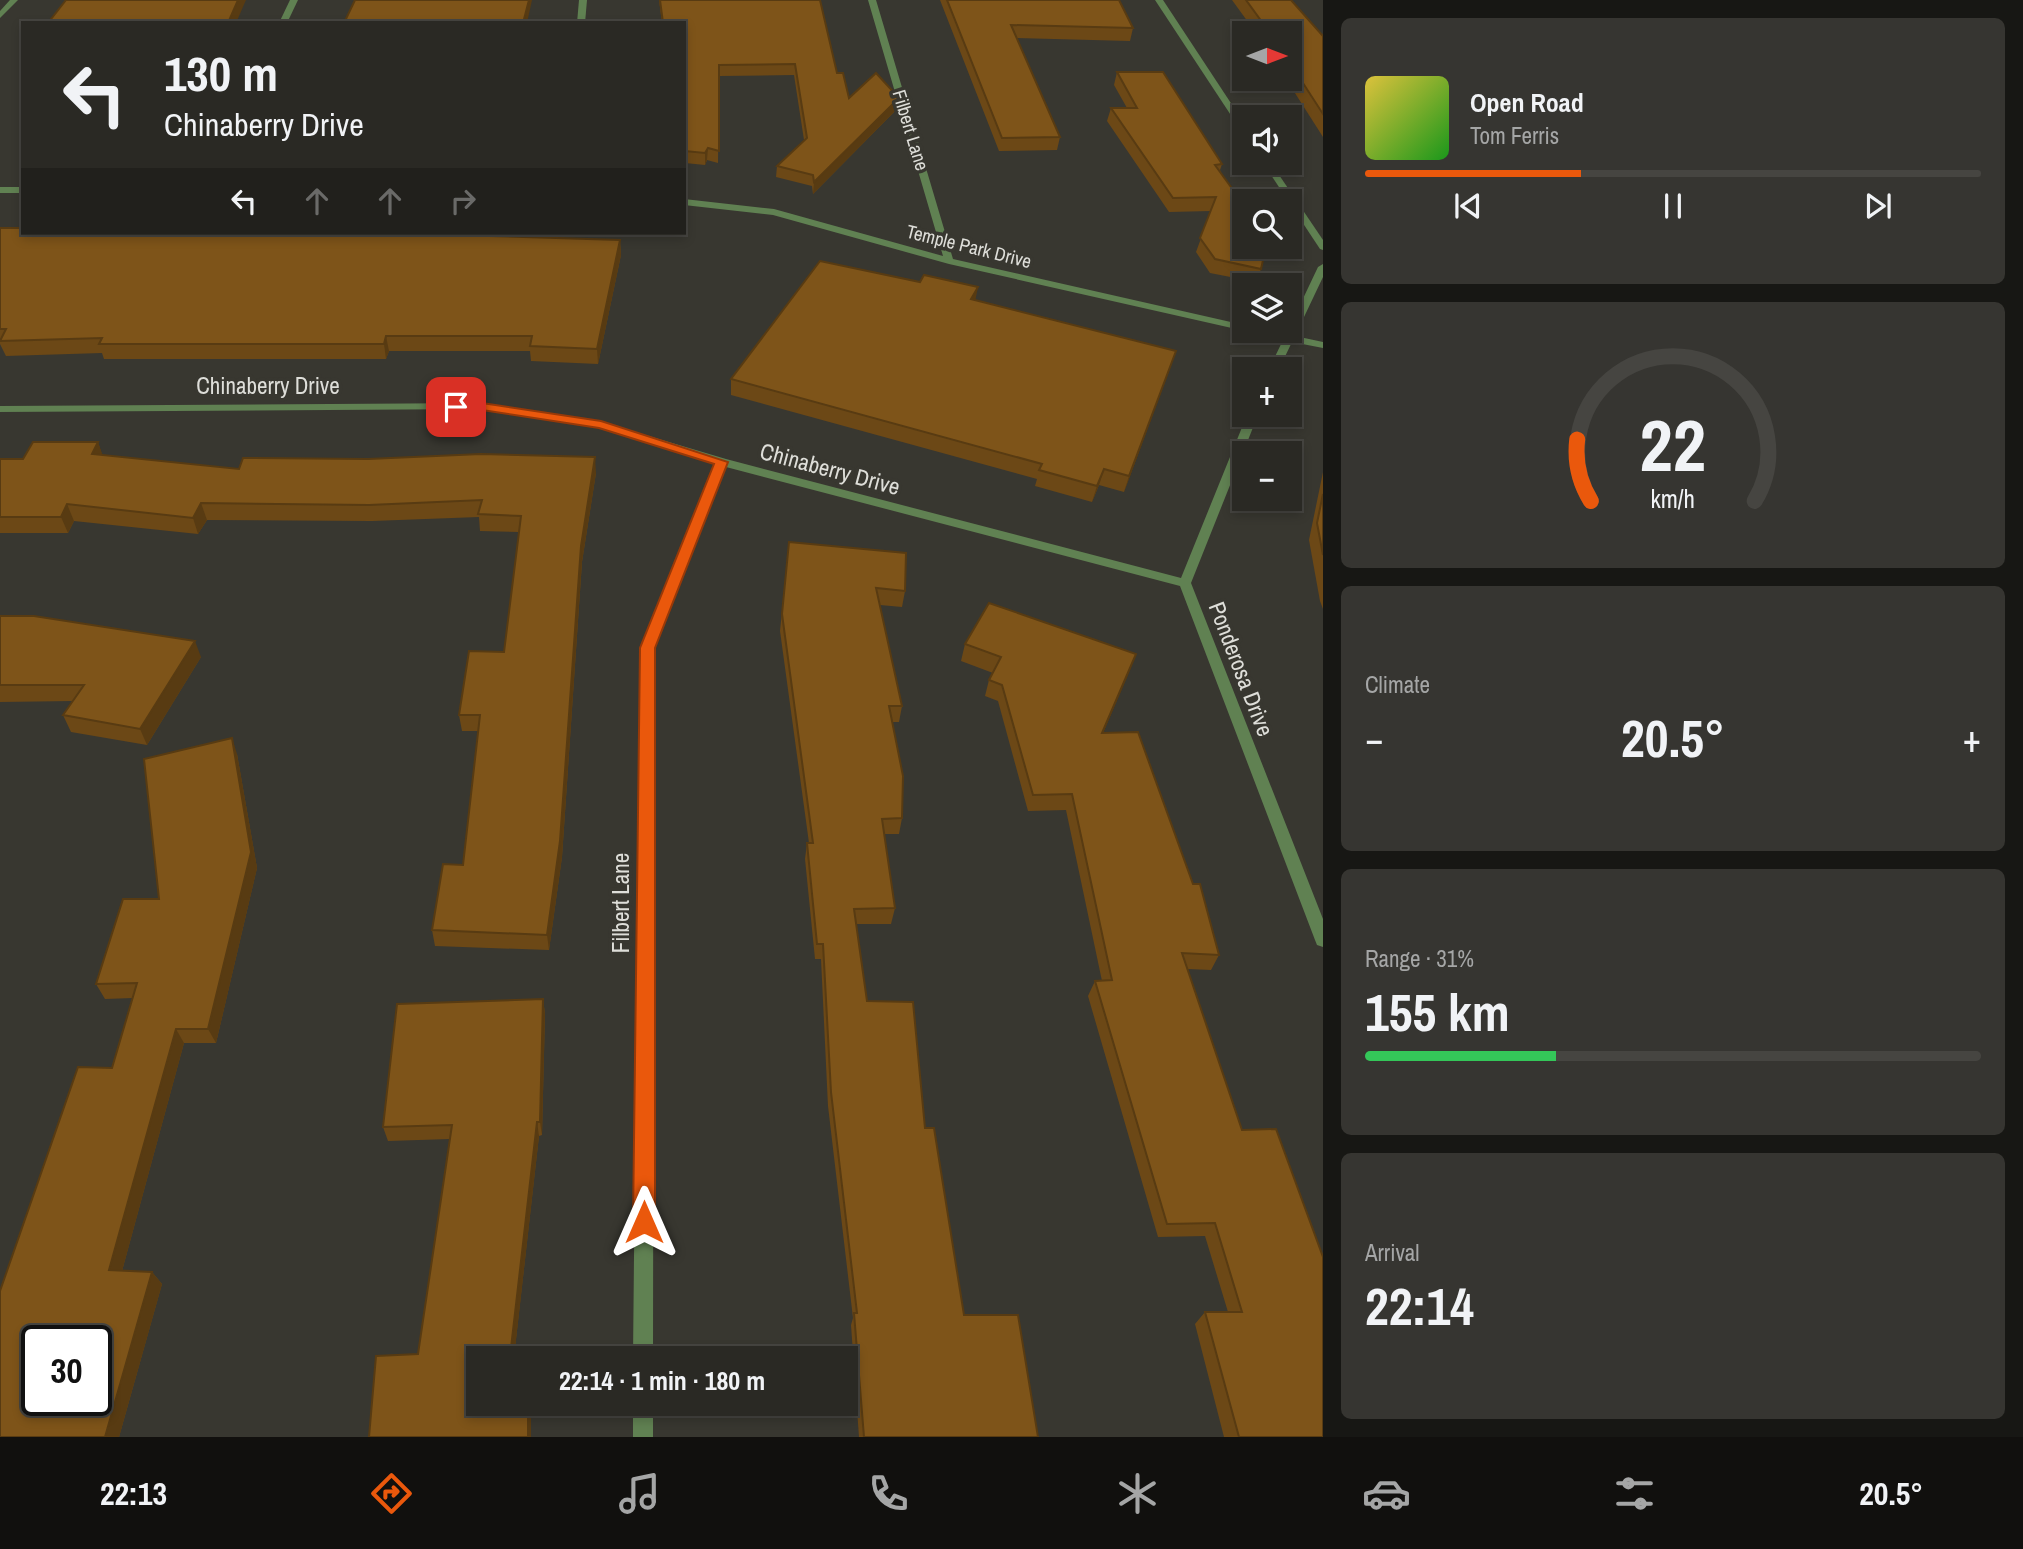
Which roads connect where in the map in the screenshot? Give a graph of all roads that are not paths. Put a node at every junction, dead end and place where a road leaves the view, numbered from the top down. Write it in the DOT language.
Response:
graph roads {
  1 [pos="14,0"];
  2 [pos="295,0"];
  3 [pos="583,0"];
  4 [pos="872,0"];
  5 [pos="1158,0"];
  6 [pos="0,16"];
  7 [pos="284,21"];
  8 [pos="581,21"];
  9 [pos="1232,111"];
  10 [pos="1275,175"];
  11 [pos="0,190"];
  12 [pos="21,190"];
  13 [pos="686,202"];
  14 [pos="1323,247"];
  15 [pos="949,261"];
  16 [pos="1323,267"];
  17 [pos="1302,311"];
  18 [pos="1232,325"];
  19 [pos="1302,341"];
  20 [pos="1323,345"];
  21 [pos="0,409"];
  22 [pos="1247,427"];
  23 [pos="722,462"];
  24 [pos="1185,583"];
  25 [pos="1323,940"];
  26 [pos="643,1346"];
  27 [pos="643,1416"];
  28 [pos="643,1437"];
  1 -- 6 [label="street"];
  2 -- 7 [label="street"];
  3 -- 8 [label="street"];
  4 -- 15 [label="street, Filbert Lane"];
  5 -- 9 [label="street"];
  10 -- 14 [label="street"];
  11 -- 12 [label="street"];
  13 -- 15 [label="street, Temple Park Drive"];
  15 -- 18 [label="street, Temple Park Drive"];
  16 -- 17 [label="street"];
  19 -- 20 [label="street"];
  21 -- 23 [label="street, Chinaberry Drive"];
  22 -- 24 [label="street, Ponderosa Drive"];
  23 -- 24 [label="street, Chinaberry Drive"];
  23 -- 26 [label="street, Filbert Lane"];
  24 -- 25 [label="street, Ponderosa Drive"];
  27 -- 28 [label="street"];
}
